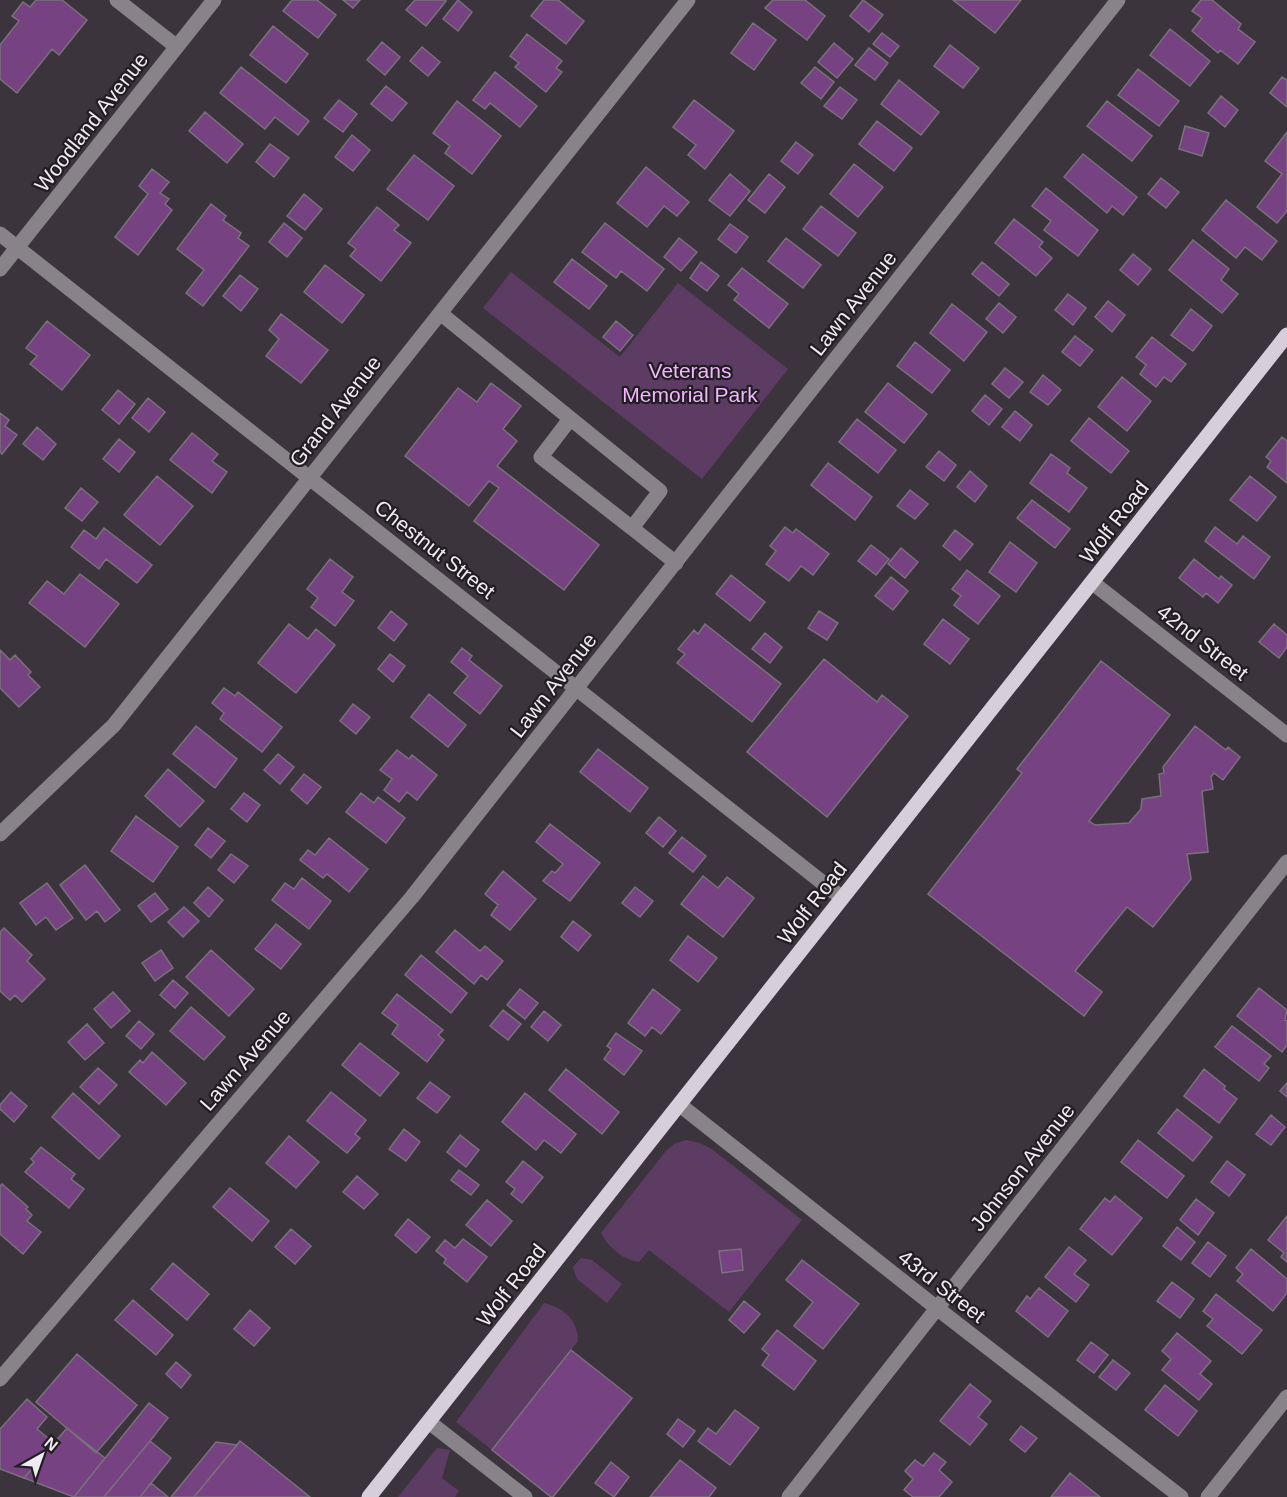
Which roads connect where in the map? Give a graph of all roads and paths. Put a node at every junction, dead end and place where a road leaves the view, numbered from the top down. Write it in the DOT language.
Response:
graph roads {
  1 [pos="117,0"];
  2 [pos="688,0"];
  3 [pos="1118,0"];
  4 [pos="210,1"];
  5 [pos="177,47"];
  6 [pos="0,234"];
  7 [pos="17,248"];
  8 [pos="0,269"];
  9 [pos="440,313"];
  10 [pos="1287,335"];
  11 [pos="570,419"];
  12 [pos="310,477"];
  13 [pos="632,528"];
  14 [pos="676,562"];
  15 [pos="1093,583"];
  16 [pos="577,688"];
  17 [pos="1287,735"];
  18 [pos="0,834"];
  19 [pos="1287,862"];
  20 [pos="842,898"];
  21 [pos="680,1105"];
  22 [pos="938,1309"];
  23 [pos="0,1379"];
  24 [pos="1287,1397"];
  25 [pos="429,1422"];
  26 [pos="369,1497"];
  27 [pos="525,1497"];
  28 [pos="789,1497"];
  29 [pos="1181,1497"];
  30 [pos="1208,1497"];
  1 -- 5 [label="street"];
  2 -- 9 [label="street, Grand Avenue"];
  3 -- 14 [label="street, Lawn Avenue"];
  4 -- 5 [label="street, Woodland Avenue"];
  5 -- 7 [label="street, Woodland Avenue"];
  6 -- 7 [label="street, Chestnut Street"];
  7 -- 8 [label="street, Woodland Avenue"];
  7 -- 12 [label="street, Chestnut Street"];
  9 -- 11 [label="street"];
  9 -- 12 [label="street, Grand Avenue"];
  10 -- 15 [label="main road, Wolf Road"];
  11 -- 13 [label="street"];
  11 -- 13 [label="street"];
  12 -- 16 [label="street, Chestnut Street"];
  12 -- 18 [label="street, Grand Avenue"];
  13 -- 14 [label="street"];
  14 -- 16 [label="street, Lawn Avenue"];
  15 -- 17 [label="street, 42nd Street"];
  15 -- 20 [label="main road, Wolf Road"];
  16 -- 20 [label="street, Chestnut Street"];
  16 -- 23 [label="street, Lawn Avenue"];
  19 -- 22 [label="street, Johnson Avenue"];
  20 -- 21 [label="main road, Wolf Road"];
  21 -- 22 [label="street, 43rd Street"];
  21 -- 25 [label="main road, Wolf Road"];
  22 -- 28 [label="street, Johnson Avenue"];
  22 -- 29 [label="street, 43rd Street"];
  24 -- 30 [label="street"];
  25 -- 26 [label="main road, Wolf Road"];
  25 -- 27 [label="street"];
}
